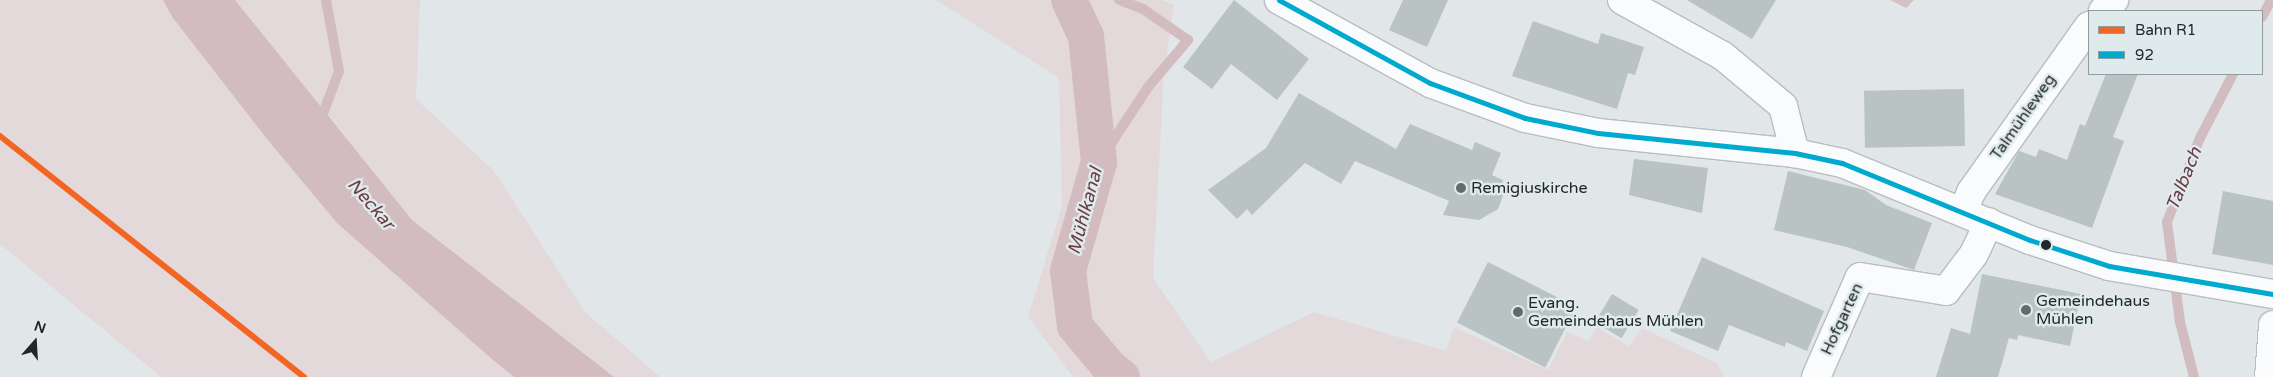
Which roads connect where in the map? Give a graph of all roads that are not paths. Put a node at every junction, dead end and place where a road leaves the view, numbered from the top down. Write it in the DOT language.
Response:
graph roads {
  1 [pos="1279,0"];
  2 [pos="1622,0"];
  3 [pos="2114,0"];
  4 [pos="2104,10"];
  5 [pos="2088,27"];
  6 [pos="1795,153"];
  7 [pos="1963,212"];
  8 [pos="1989,222"];
  9 [pos="2273,294"];
  10 [pos="2273,325"];
  11 [pos="1816,377"];
  12 [pos="2269,377"];
  1 -- 6 [label="main road"];
  2 -- 6 [label="main road"];
  3 -- 4 [label="main road"];
  5 -- 7 [label="main road, Talmühleweg"];
  6 -- 7 [label="main road"];
  7 -- 8 [label="main road"];
  8 -- 9 [label="main road"];
  8 -- 11 [label="main road, Hofgarten"];
  10 -- 12 [label="main road"];
}
